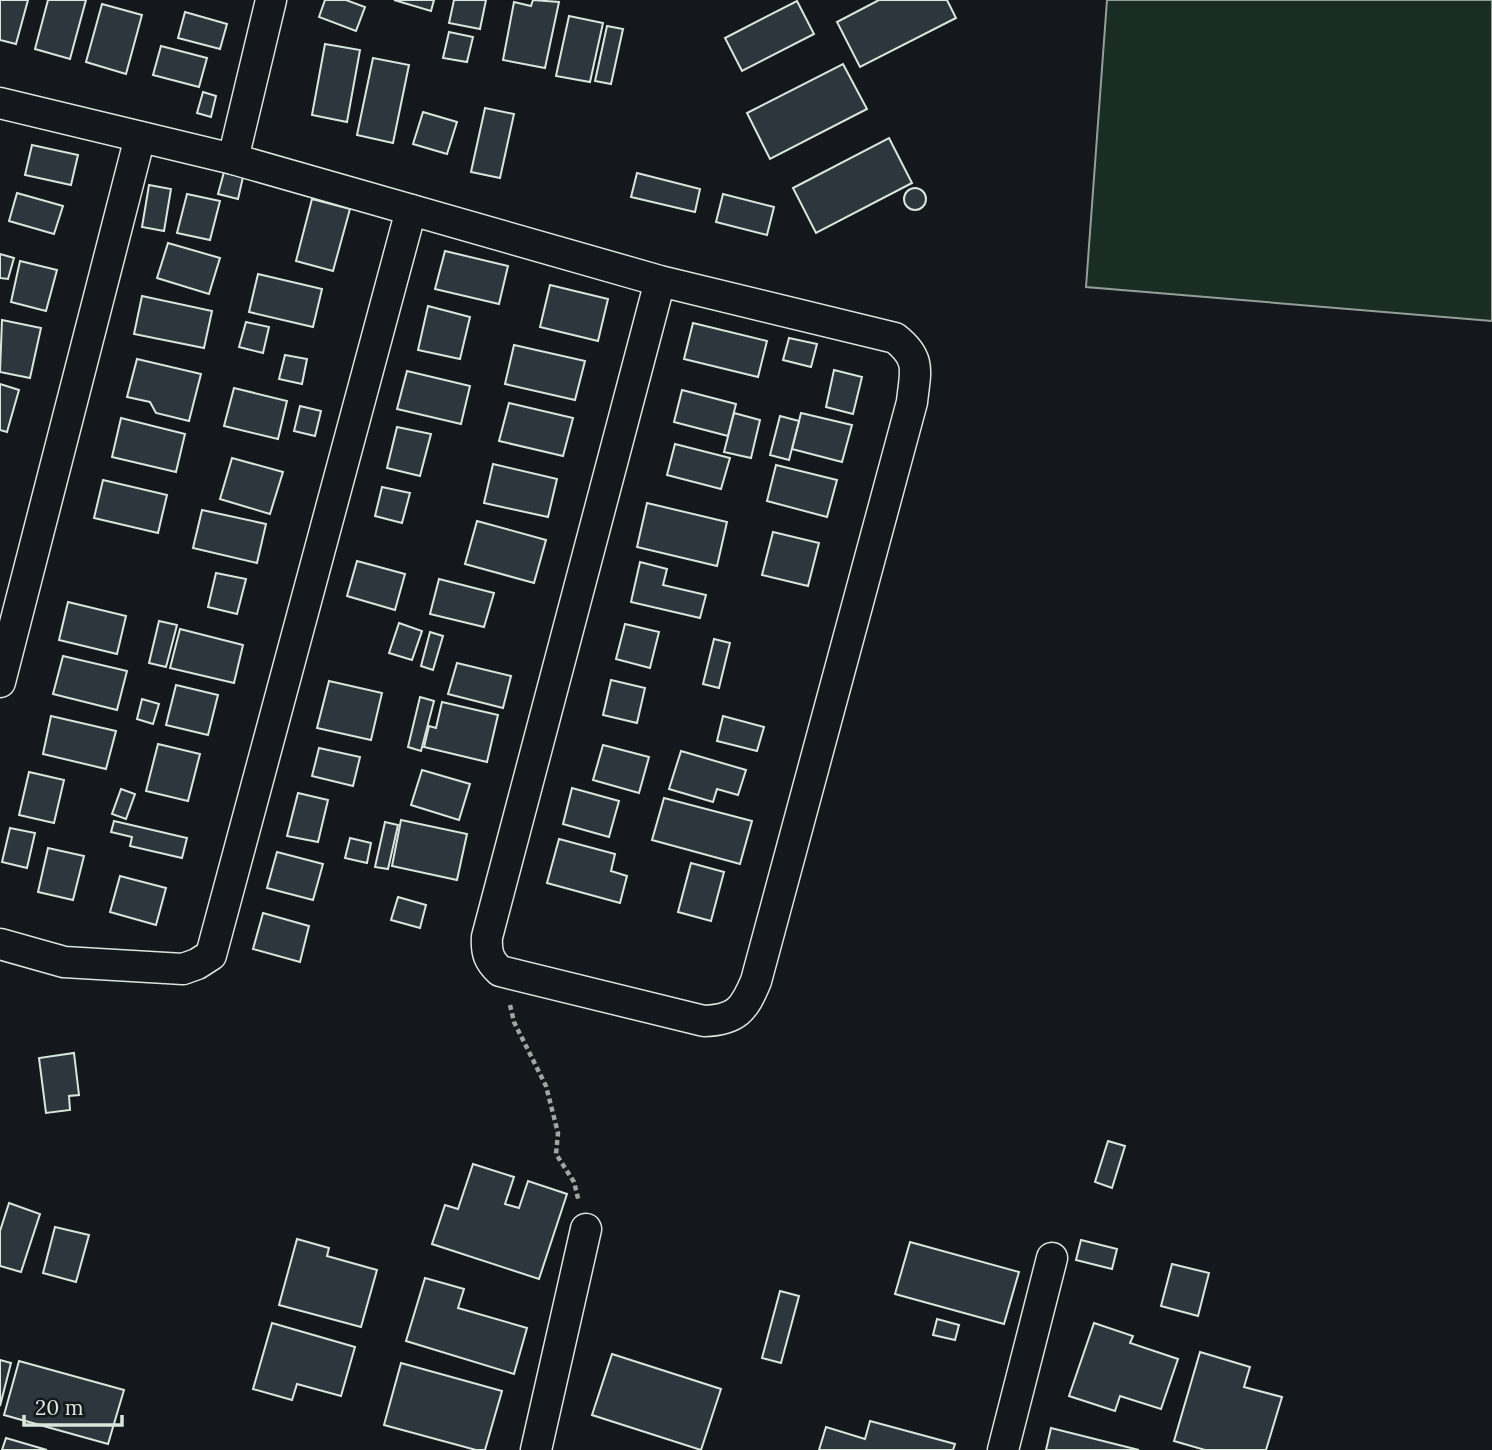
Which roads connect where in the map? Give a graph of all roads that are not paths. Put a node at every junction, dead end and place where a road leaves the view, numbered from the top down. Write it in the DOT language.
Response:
graph roads {
  1 [pos="271,0"];
  2 [pos="0,103"];
  3 [pos="140,137"];
  4 [pos="233,159"];
  5 [pos="411,210"];
  6 [pos="660,281"];
  7 [pos="0,682"];
  8 [pos="0,944"];
  9 [pos="586,1229"];
  10 [pos="1052,1258"];
  11 [pos="536,1450"];
  12 [pos="1003,1450"];
  1 -- 4 [label="street"];
  2 -- 3 [label="street"];
  3 -- 4 [label="street"];
  3 -- 7 [label="street"];
  4 -- 5 [label="street"];
  5 -- 6 [label="street"];
  5 -- 8 [label="street"];
  6 -- 6 [label="street"];
  9 -- 11 [label="street"];
  10 -- 12 [label="street"];
}
